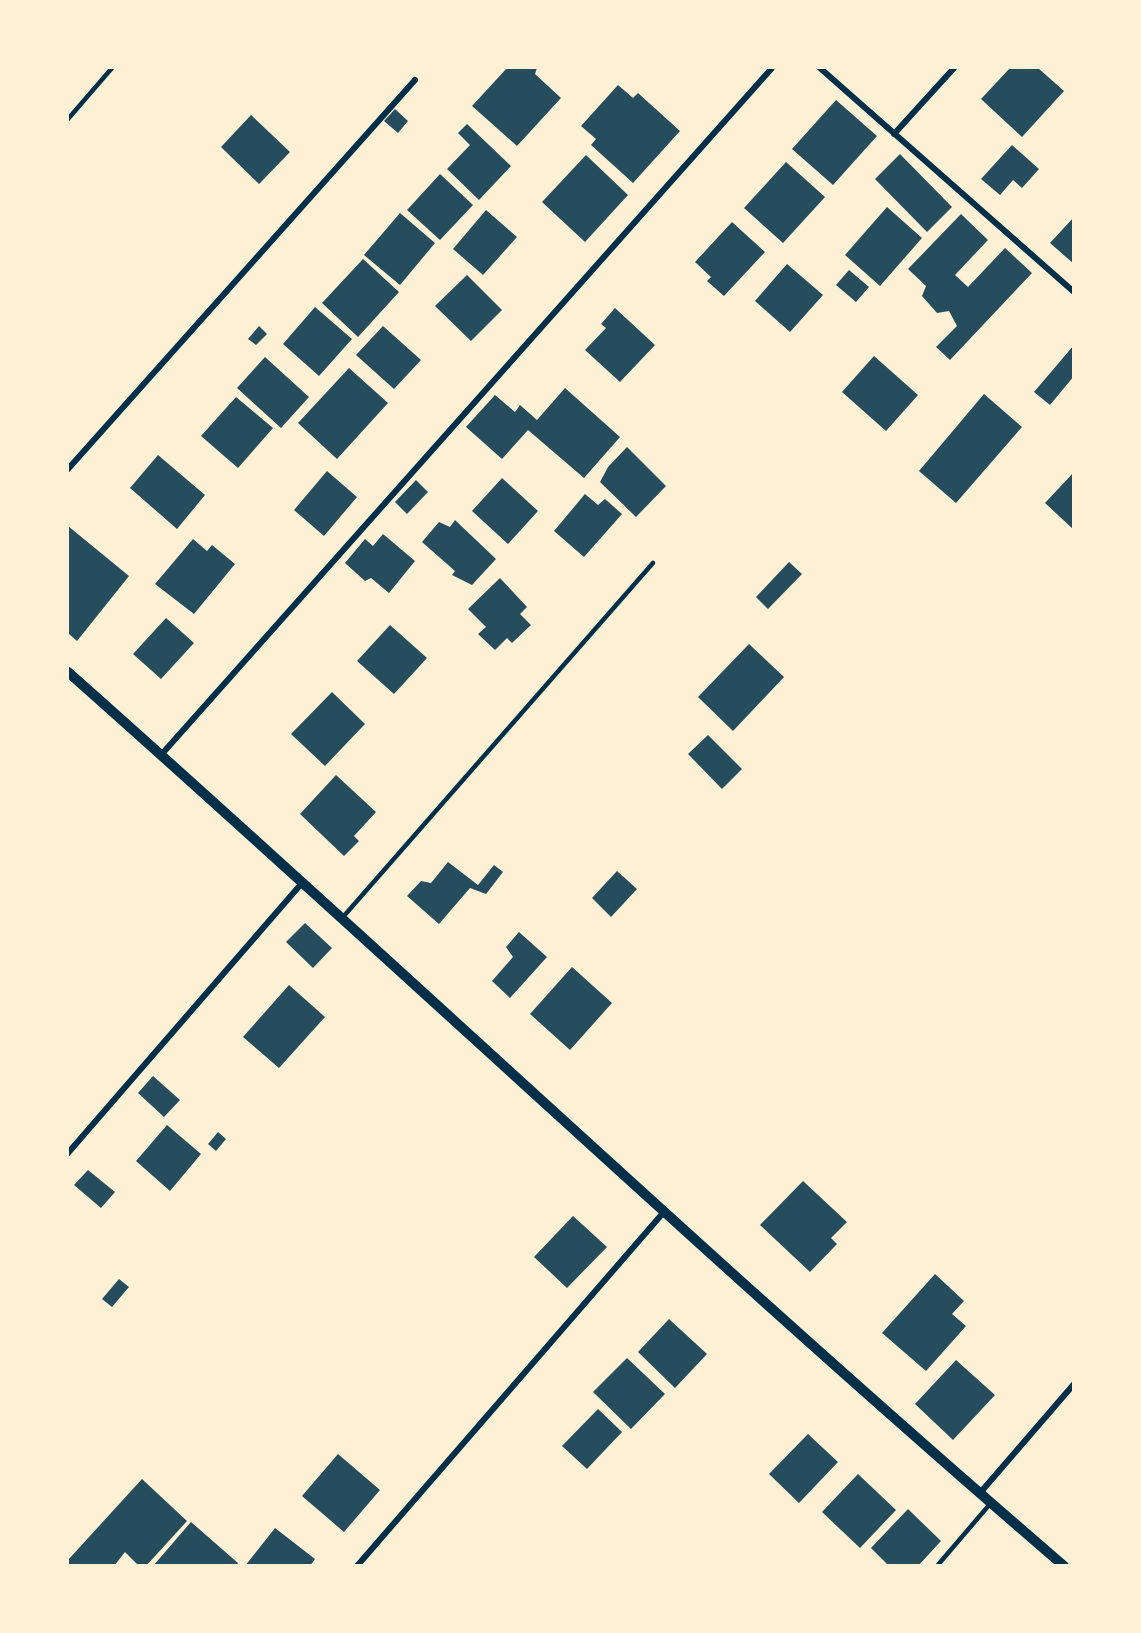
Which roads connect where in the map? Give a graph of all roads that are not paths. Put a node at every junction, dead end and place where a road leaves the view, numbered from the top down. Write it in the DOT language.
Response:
graph roads {
  1 [pos="112,68"];
  2 [pos="772,68"];
  3 [pos="820,68"];
  4 [pos="954,68"];
  5 [pos="415,80"];
  6 [pos="68,119"];
  7 [pos="894,134"];
  8 [pos="1074,292"];
  9 [pos="68,469"];
  10 [pos="653,563"];
  11 [pos="68,672"];
  12 [pos="161,755"];
  13 [pos="302,883"];
  14 [pos="343,917"];
  15 [pos="68,1153"];
  16 [pos="663,1213"];
  17 [pos="1074,1384"];
  18 [pos="980,1493"];
  19 [pos="991,1503"];
  20 [pos="357,1566"];
  21 [pos="937,1566"];
  22 [pos="1064,1566"];
  1 -- 6 [label="lane"];
  2 -- 12 [label="street"];
  3 -- 7 [label="street"];
  4 -- 7 [label="street"];
  5 -- 9 [label="street"];
  7 -- 8 [label="street"];
  10 -- 14 [label="lane"];
  11 -- 12 [label="street"];
  12 -- 13 [label="street"];
  13 -- 14 [label="street"];
  13 -- 15 [label="street"];
  14 -- 16 [label="street"];
  16 -- 18 [label="street"];
  16 -- 20 [label="street"];
  17 -- 18 [label="street"];
  18 -- 19 [label="street"];
  19 -- 21 [label="lane"];
  19 -- 22 [label="street"];
}
